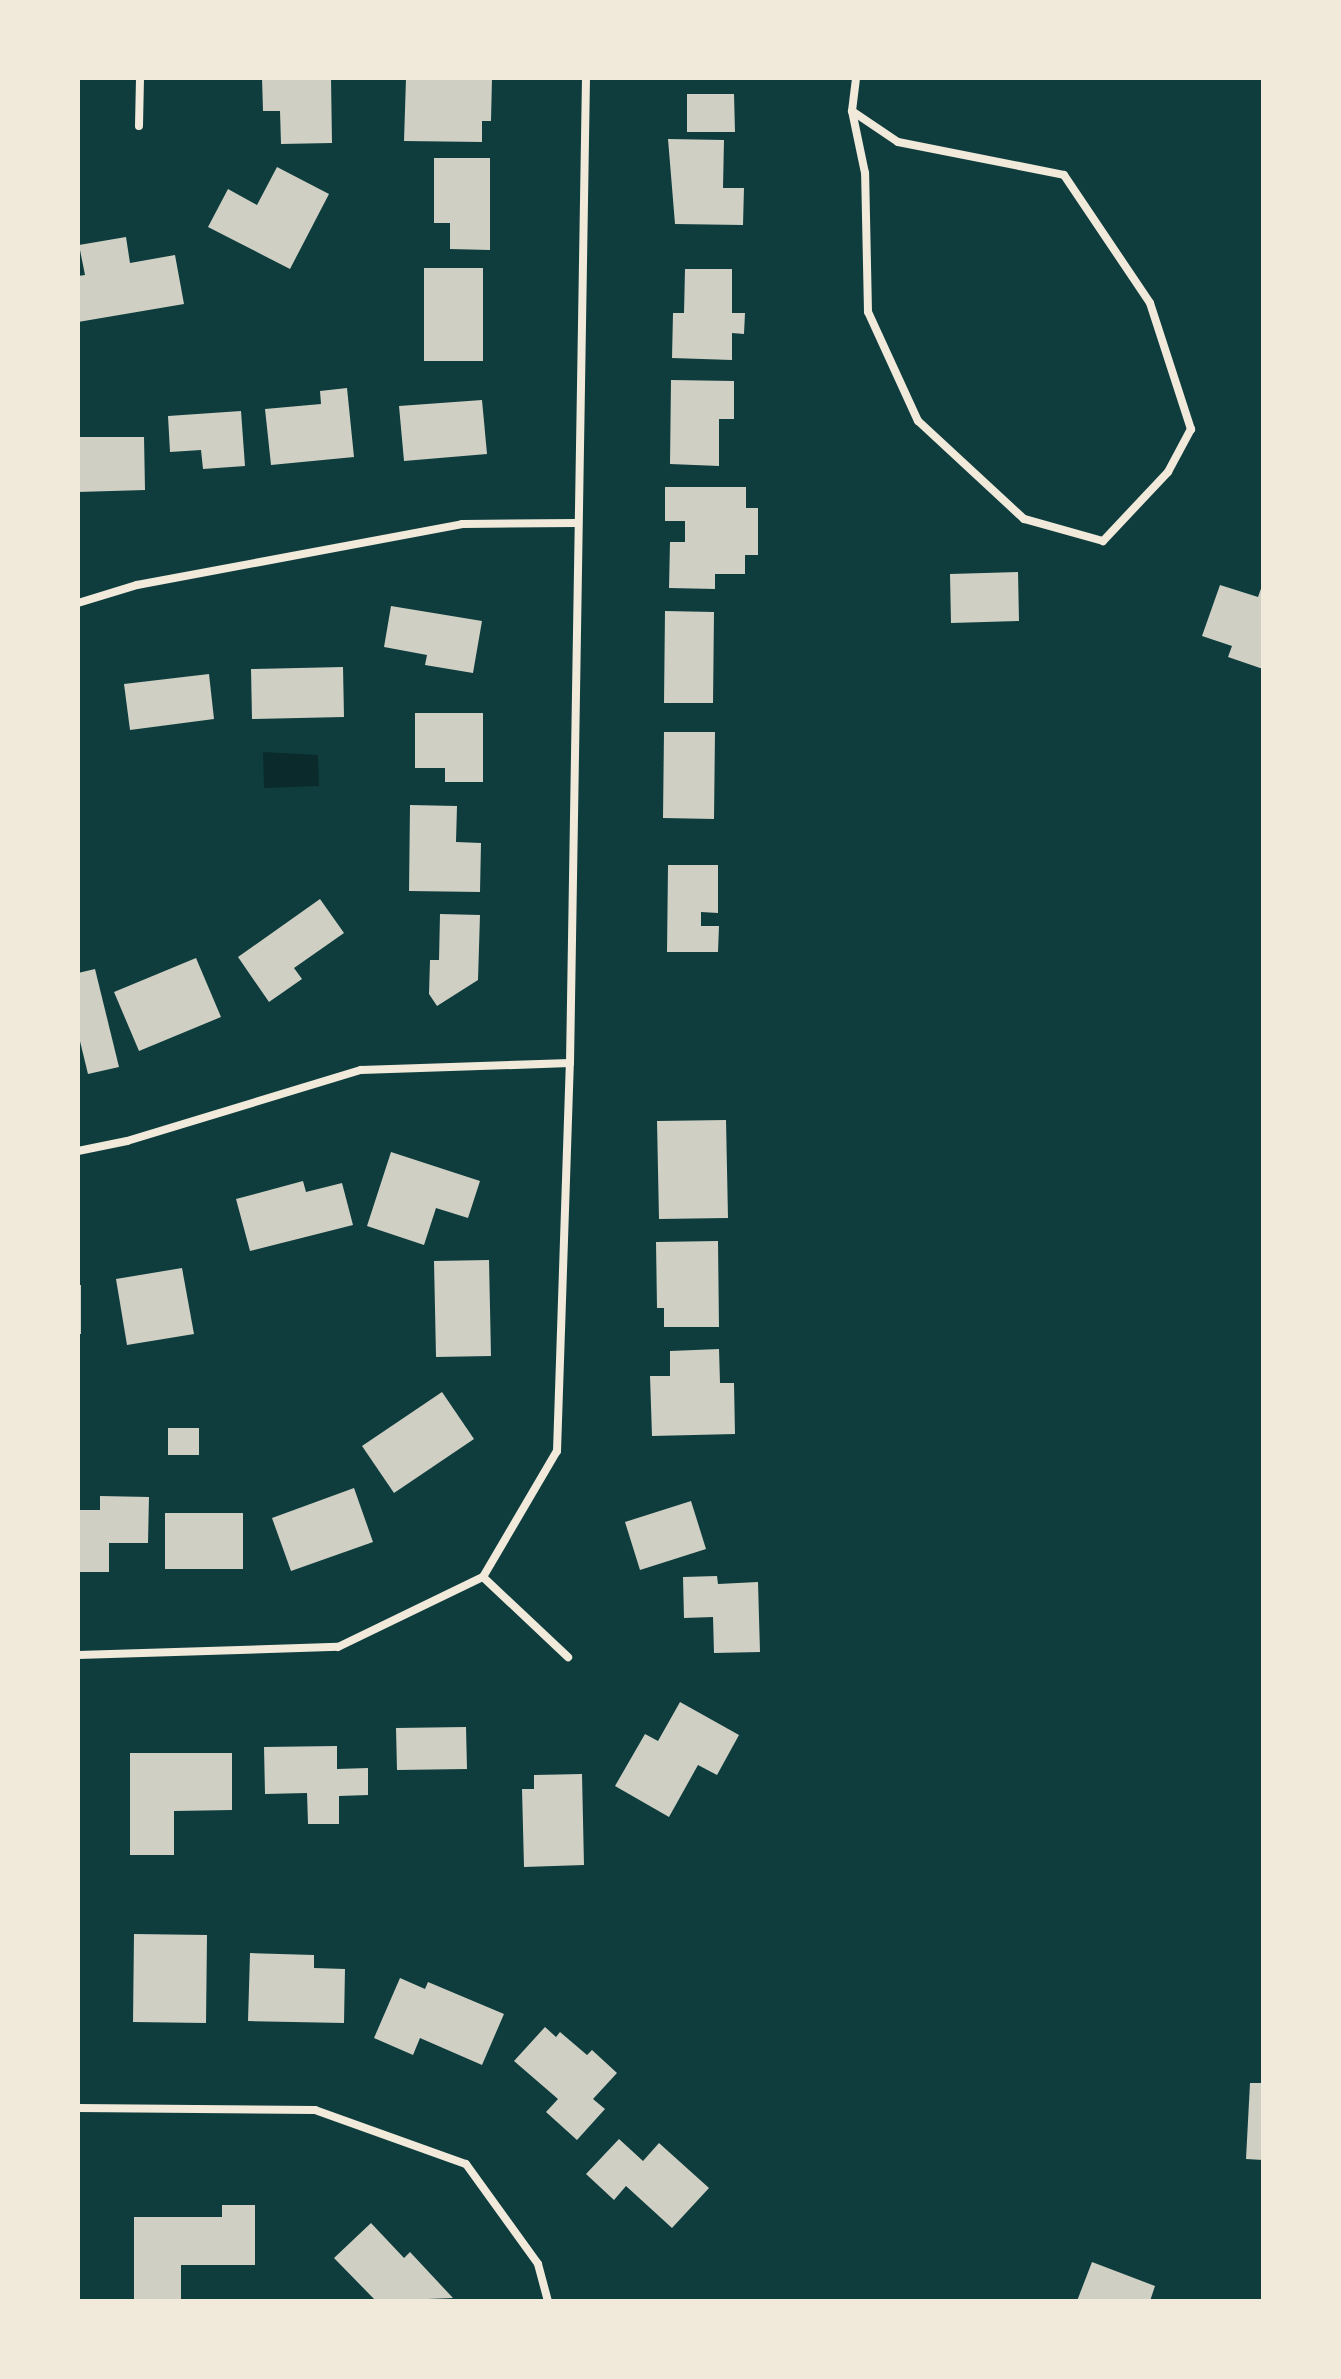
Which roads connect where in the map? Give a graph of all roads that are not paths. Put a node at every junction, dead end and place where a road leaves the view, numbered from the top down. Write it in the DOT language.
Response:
graph roads {
  1 [pos="140,78"];
  2 [pos="586,78"];
  3 [pos="856,78"];
  4 [pos="852,111"];
  5 [pos="139,126"];
  6 [pos="577,523"];
  7 [pos="78,603"];
  8 [pos="570,1063"];
  9 [pos="78,1151"];
  10 [pos="483,1577"];
  11 [pos="78,1655"];
  12 [pos="568,1657"];
  13 [pos="78,2108"];
  14 [pos="548,2301"];
  1 -- 5 [label="street"];
  2 -- 6 [label="street"];
  3 -- 4 [label="street"];
  4 -- 4 [label="street"];
  6 -- 7 [label="street"];
  6 -- 8 [label="street"];
  8 -- 9 [label="street"];
  8 -- 10 [label="street"];
  10 -- 11 [label="street"];
  10 -- 12 [label="street"];
  13 -- 14 [label="street"];
}
